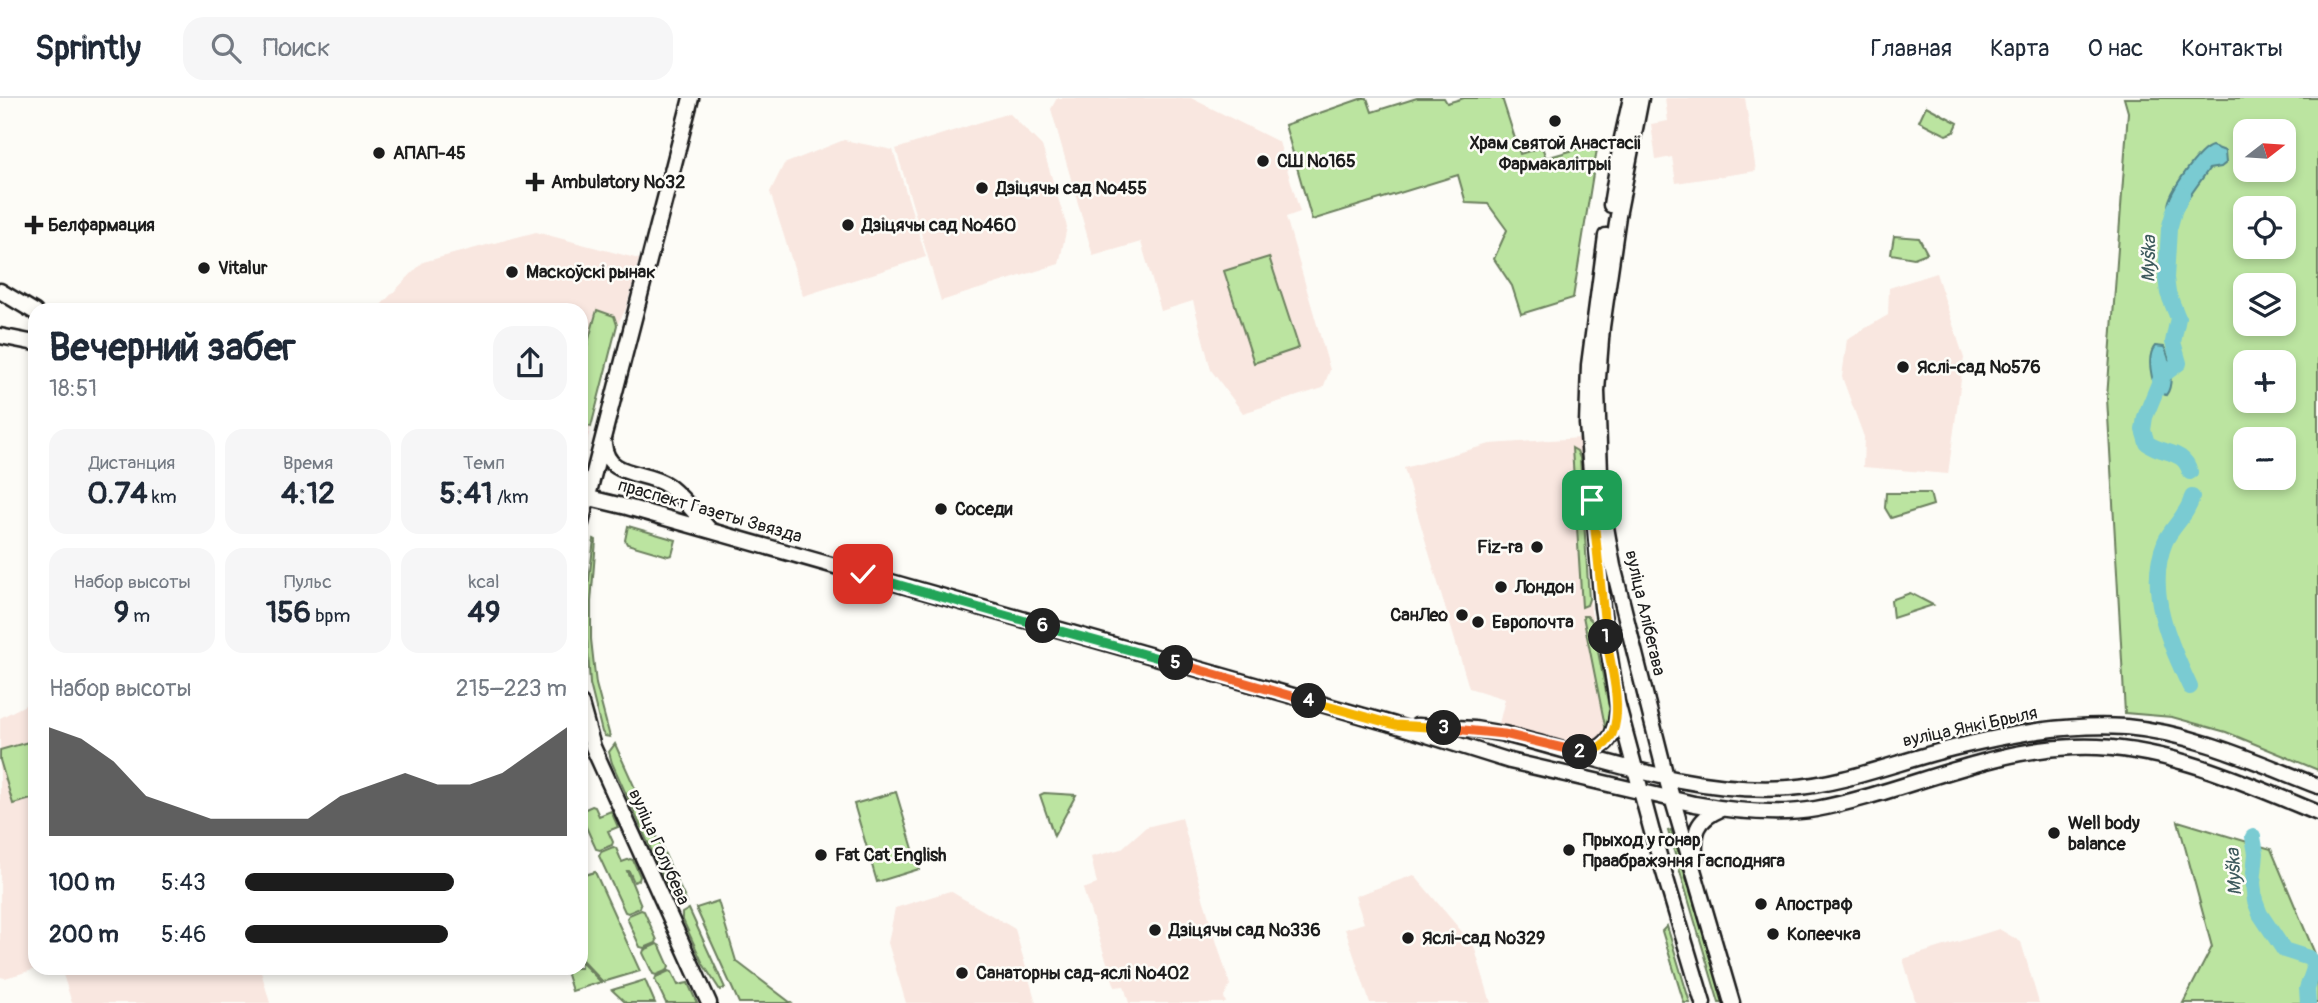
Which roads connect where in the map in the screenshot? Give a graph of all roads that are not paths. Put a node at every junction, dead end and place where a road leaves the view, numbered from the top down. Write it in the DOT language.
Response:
graph roads {
  1 [pos="691,98"];
  2 [pos="1631,98"];
  3 [pos="1641,98"];
  4 [pos="0,291"];
  5 [pos="28,308"];
  6 [pos="0,336"];
  7 [pos="28,341"];
  8 [pos="604,437"];
  9 [pos="588,485"];
  10 [pos="588,498"];
  11 [pos="711,531"];
  12 [pos="1617,702"];
  13 [pos="1395,725"];
  14 [pos="588,729"];
  15 [pos="1572,752"];
  16 [pos="1635,769"];
  17 [pos="1666,777"];
  18 [pos="2318,786"];
  19 [pos="1641,793"];
  20 [pos="1671,798"];
  21 [pos="1721,809"];
  22 [pos="2318,813"];
  23 [pos="1695,878"];
  24 [pos="709,1003"];
  25 [pos="1703,1003"];
  26 [pos="1732,1003"];
  1 -- 8 [label="main road"];
  2 -- 12 [label="main road, вуліца Алібегава"];
  3 -- 17 [label="main road, вуліца Алібегава"];
  4 -- 5 [label="main road"];
  6 -- 7 [label="main road"];
  8 -- 9 [label="main road"];
  8 -- 11 [label="main road"];
  10 -- 11 [label="main road, праспект Газеты Звязда"];
  11 -- 13 [label="main road, праспект Газеты Звязда"];
  12 -- 15 [label="main road"];
  12 -- 16 [label="main road, вуліца Алібегава"];
  13 -- 15 [label="main road, праспект Газеты Звязда"];
  13 -- 19 [label="main road, праспект Газеты Звязда"];
  14 -- 24 [label="main road, вуліца Голубева"];
  15 -- 16 [label="main road, праспект Газеты Звязда"];
  16 -- 17 [label="main road, праспект Газеты Звязда"];
  16 -- 19 [label="main road, вуліца Алібегава"];
  17 -- 18 [label="main road, вуліца Янкі Брыля"];
  17 -- 20 [label="main road, вуліца Алібегава"];
  19 -- 20 [label="main road, праспект Газеты Звязда"];
  19 -- 25 [label="main road, вуліца Алібегава"];
  20 -- 21 [label="main road, вуліца Янкі Брыля"];
  20 -- 23 [label="main road, вуліца Алібегава"];
  21 -- 22 [label="main road, вуліца Янкі Брыля"];
  21 -- 23 [label="main road"];
  23 -- 26 [label="main road, вуліца Алібегава"];
}
